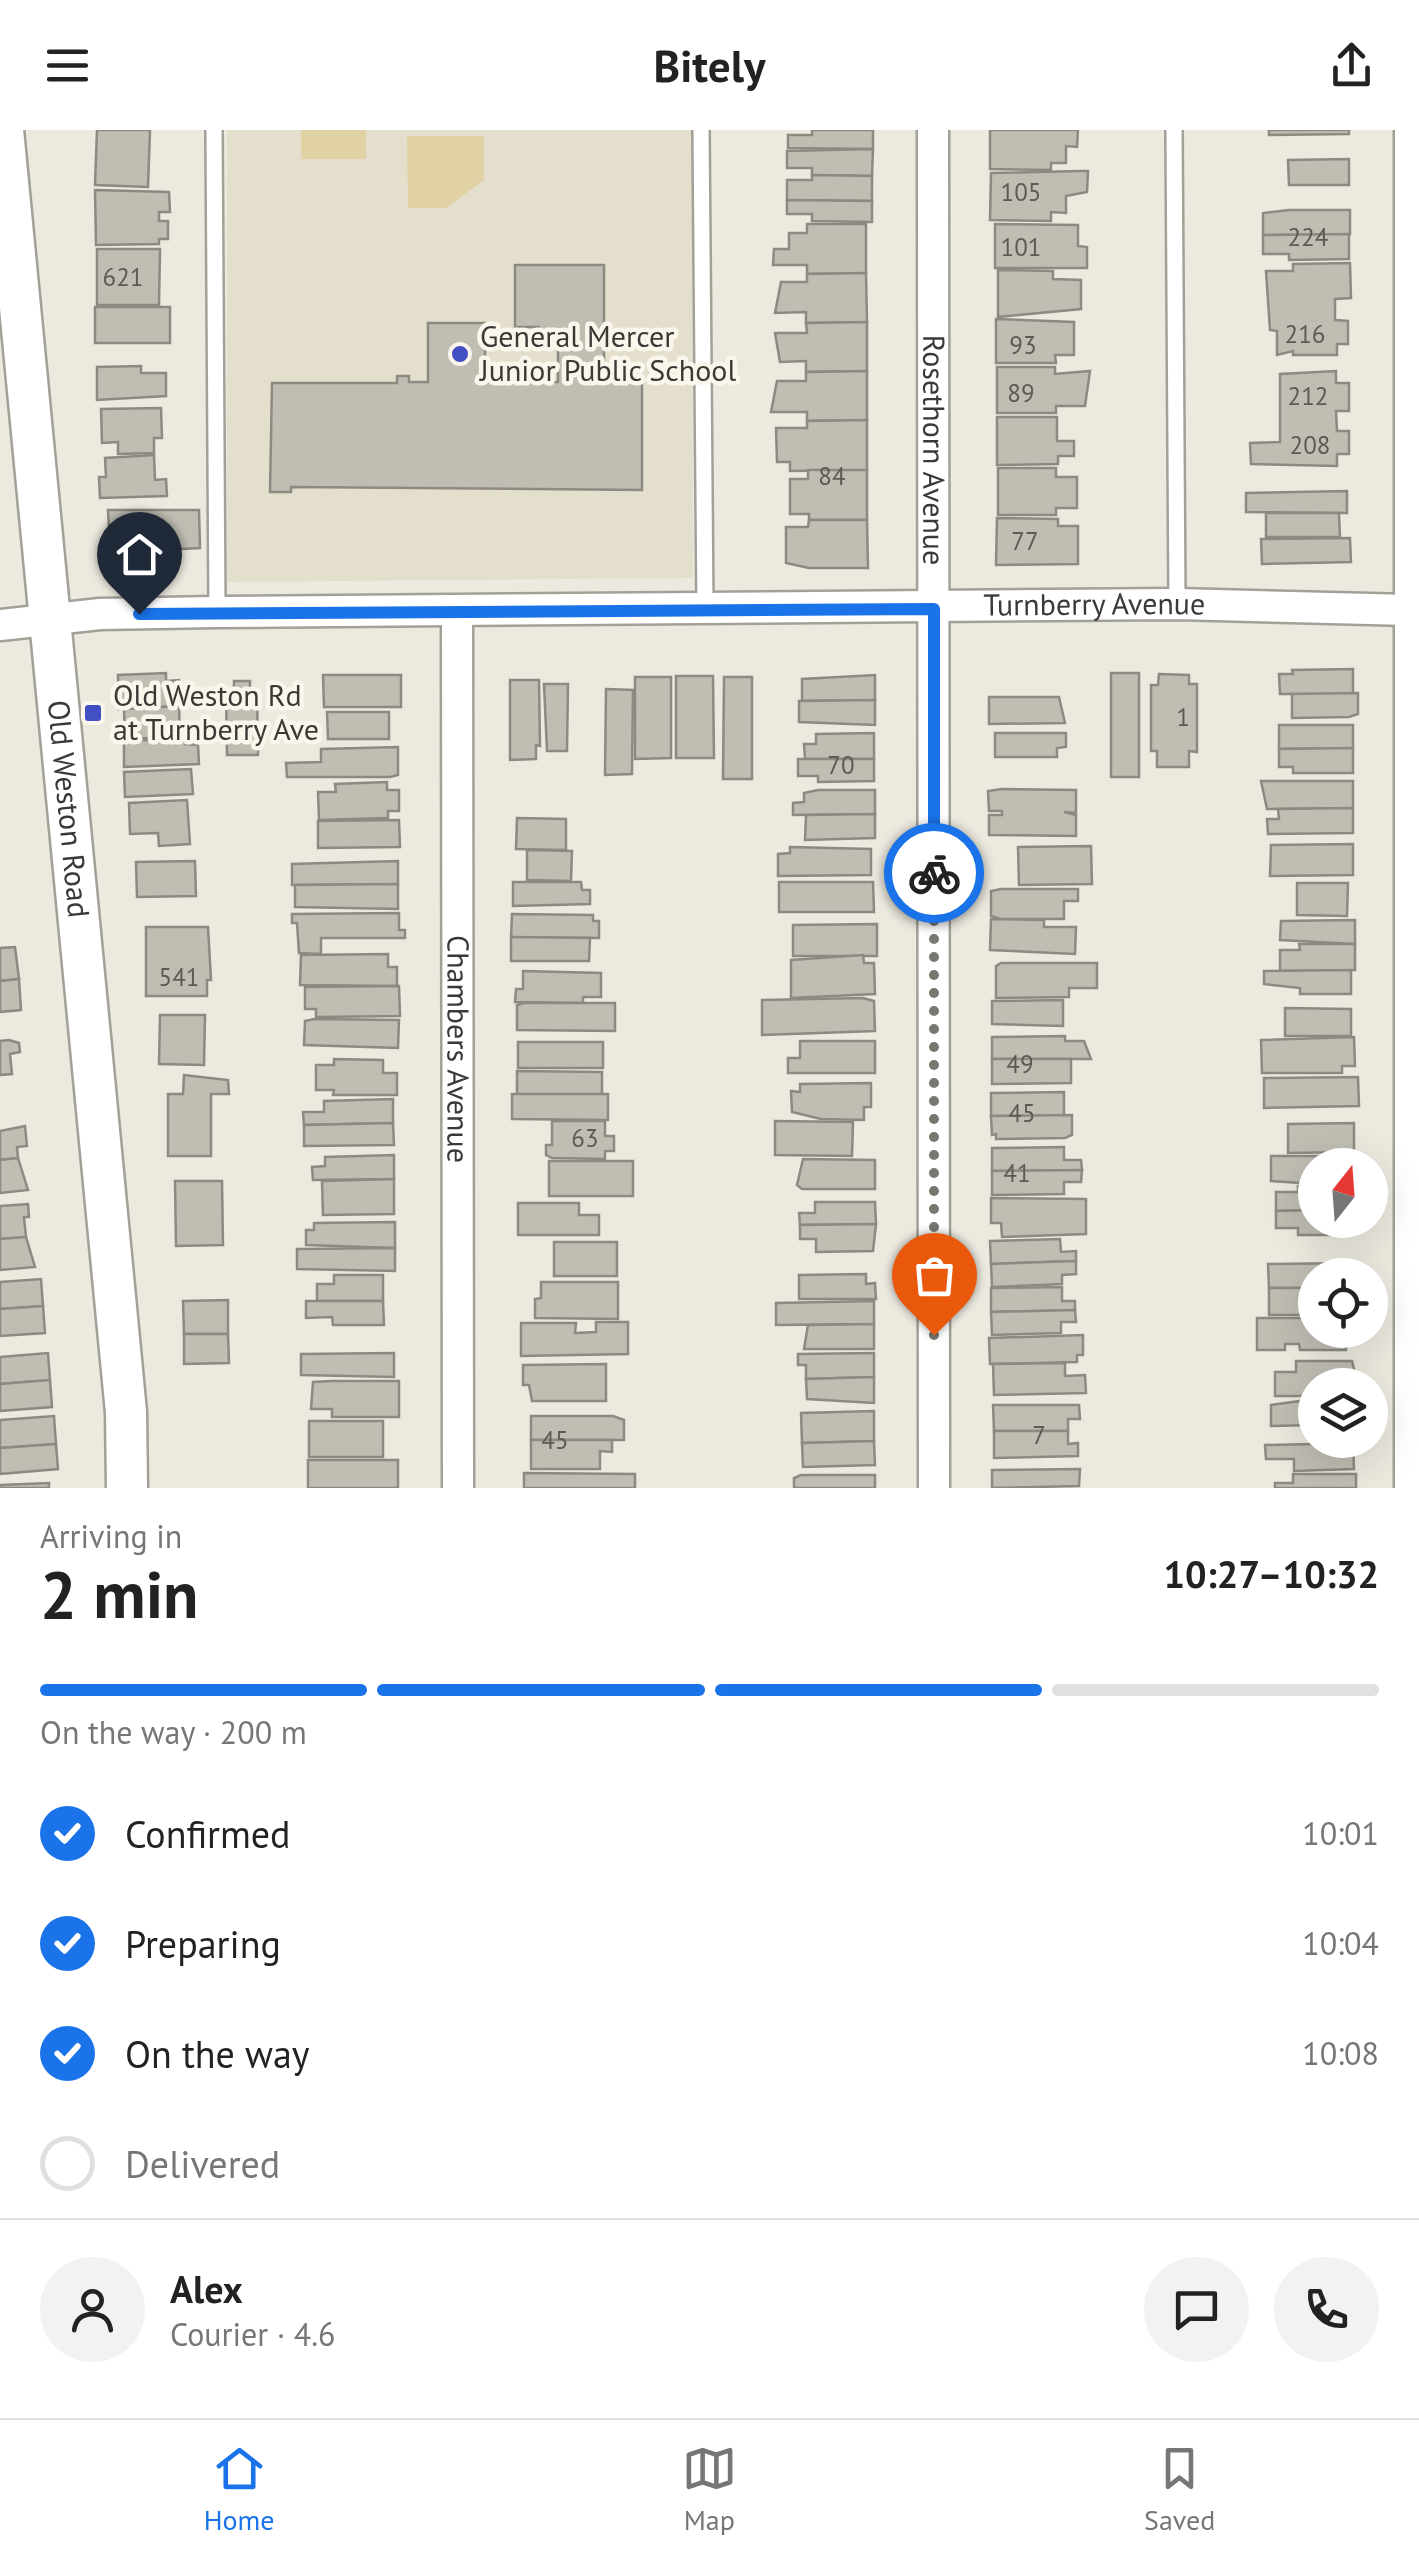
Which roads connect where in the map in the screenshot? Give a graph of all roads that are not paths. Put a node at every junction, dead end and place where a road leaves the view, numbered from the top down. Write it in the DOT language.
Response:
graph roads {
  1 [pos="3,130"];
  2 [pos="214,130"];
  3 [pos="701,130"];
  4 [pos="933,130"];
  5 [pos="1174,130"];
  6 [pos="1410,130"];
  7 [pos="1177,604"];
  8 [pos="934,609"];
  9 [pos="457,610"];
  10 [pos="705,610"];
  11 [pos="1410,610"];
  12 [pos="218,612"];
  13 [pos="51,620"];
  14 [pos="0,625"];
  15 [pos="127,1488"];
  16 [pos="458,1488"];
  17 [pos="934,1488"];
  18 [pos="1410,1488"];
  1 -- 13 [label="main road, Old Weston Road"];
  2 -- 12 [label="lane"];
  3 -- 10 [label="lane"];
  4 -- 8 [label="street, Rosethorn Avenue"];
  5 -- 7 [label="lane"];
  6 -- 11 [label="street"];
  7 -- 8 [label="street, Turnberry Avenue"];
  7 -- 11 [label="street, Turnberry Avenue"];
  8 -- 10 [label="street, Turnberry Avenue"];
  8 -- 17 [label="street, Rosethorn Avenue"];
  9 -- 10 [label="street, Turnberry Avenue"];
  9 -- 12 [label="street, Turnberry Avenue"];
  9 -- 16 [label="street, Chambers Avenue"];
  11 -- 18 [label="street"];
  12 -- 13 [label="street, Turnberry Avenue"];
  13 -- 14 [label="street, Turnberry Avenue"];
  13 -- 15 [label="main road, Old Weston Road"];
}
